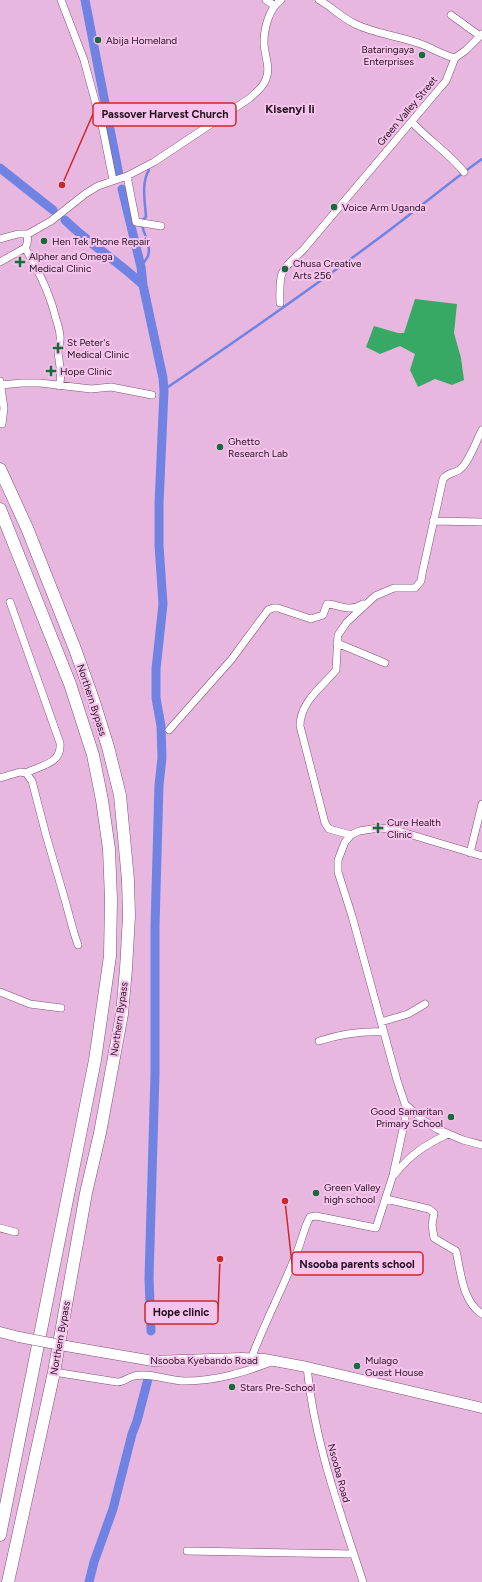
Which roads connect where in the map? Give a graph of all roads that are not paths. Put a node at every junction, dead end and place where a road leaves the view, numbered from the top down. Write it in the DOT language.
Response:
graph roads {
  1 [pos="62,0"];
  2 [pos="266,0"];
  3 [pos="281,0"];
  4 [pos="319,0"];
  5 [pos="275,6"];
  6 [pos="451,15"];
  7 [pos="481,35"];
  8 [pos="455,58"];
  9 [pos="412,122"];
  10 [pos="464,172"];
  11 [pos="127,176"];
  12 [pos="113,180"];
  13 [pos="161,226"];
  14 [pos="28,234"];
  15 [pos="0,239"];
  16 [pos="25,248"];
  17 [pos="0,262"];
  18 [pos="280,303"];
  19 [pos="0,383"];
  20 [pos="59,386"];
  21 [pos="152,395"];
  22 [pos="2,424"];
  23 [pos="482,430"];
  24 [pos="0,468"];
  25 [pos="0,509"];
  26 [pos="433,521"];
  27 [pos="482,522"];
  28 [pos="375,596"];
  29 [pos="10,602"];
  30 [pos="337,643"];
  31 [pos="385,663"];
  32 [pos="170,730"];
  33 [pos="26,773"];
  34 [pos="0,778"];
  35 [pos="482,804"];
  36 [pos="351,835"];
  37 [pos="470,853"];
  38 [pos="482,856"];
  39 [pos="78,945"];
  40 [pos="0,992"];
  41 [pos="425,1004"];
  42 [pos="61,1008"];
  43 [pos="381,1022"];
  44 [pos="384,1032"];
  45 [pos="320,1041"];
  46 [pos="405,1104"];
  47 [pos="448,1134"];
  48 [pos="482,1145"];
  49 [pos="393,1175"];
  50 [pos="386,1199"];
  51 [pos="0,1228"];
  52 [pos="15,1232"];
  53 [pos="482,1314"];
  54 [pos="0,1332"];
  55 [pos="251,1359"];
  56 [pos="274,1361"];
  57 [pos="307,1367"];
  58 [pos="54,1372"];
  59 [pos="482,1408"];
  60 [pos="0,1535"];
  61 [pos="187,1551"];
  62 [pos="353,1554"];
  63 [pos="8,1582"];
  64 [pos="363,1582"];
  1 -- 12 [label="street"];
  2 -- 5 [label="street"];
  3 -- 5 [label="street"];
  4 -- 8 [label="street"];
  5 -- 11 [label="street"];
  6 -- 7 [label="street"];
  7 -- 8 [label="street"];
  8 -- 9 [label="street, Green Valley Street"];
  9 -- 10 [label="street"];
  9 -- 18 [label="street, Green Valley Street"];
  11 -- 12 [label="street"];
  11 -- 13 [label="street"];
  12 -- 14 [label="street"];
  14 -- 15 [label="street"];
  14 -- 16 [label="street"];
  16 -- 17 [label="street"];
  16 -- 20 [label="street"];
  19 -- 20 [label="street"];
  19 -- 22 [label="street"];
  20 -- 21 [label="street"];
  23 -- 26 [label="street"];
  24 -- 58 [label="highway, Northern Bypass"];
  25 -- 60 [label="highway, Northern Bypass"];
  26 -- 27 [label="street"];
  26 -- 28 [label="street"];
  28 -- 30 [label="street"];
  28 -- 32 [label="street"];
  29 -- 33 [label="street"];
  30 -- 31 [label="street"];
  30 -- 36 [label="street"];
  33 -- 34 [label="street"];
  33 -- 39 [label="street"];
  35 -- 37 [label="street"];
  36 -- 37 [label="street"];
  36 -- 43 [label="street"];
  37 -- 38 [label="street"];
  40 -- 42 [label="street"];
  41 -- 43 [label="street"];
  43 -- 44 [label="street"];
  44 -- 45 [label="street"];
  44 -- 46 [label="street"];
  46 -- 47 [label="street"];
  46 -- 49 [label="street"];
  47 -- 48 [label="street"];
  47 -- 49 [label="street"];
  49 -- 50 [label="street"];
  50 -- 53 [label="street"];
  50 -- 55 [label="street"];
  51 -- 52 [label="street"];
  54 -- 55 [label="street, Nsooba Kyebando Road, bridge"];
  55 -- 56 [label="street, Nsooba Kyebando Road"];
  56 -- 57 [label="street, Nsooba Kyebando Road"];
  56 -- 58 [label="street"];
  57 -- 59 [label="street, Nsooba Kyebando Road"];
  57 -- 62 [label="street, Nsooba Road"];
  58 -- 63 [label="highway, Northern Bypass"];
  61 -- 62 [label="street"];
  62 -- 64 [label="street, Nsooba Road"];
}
